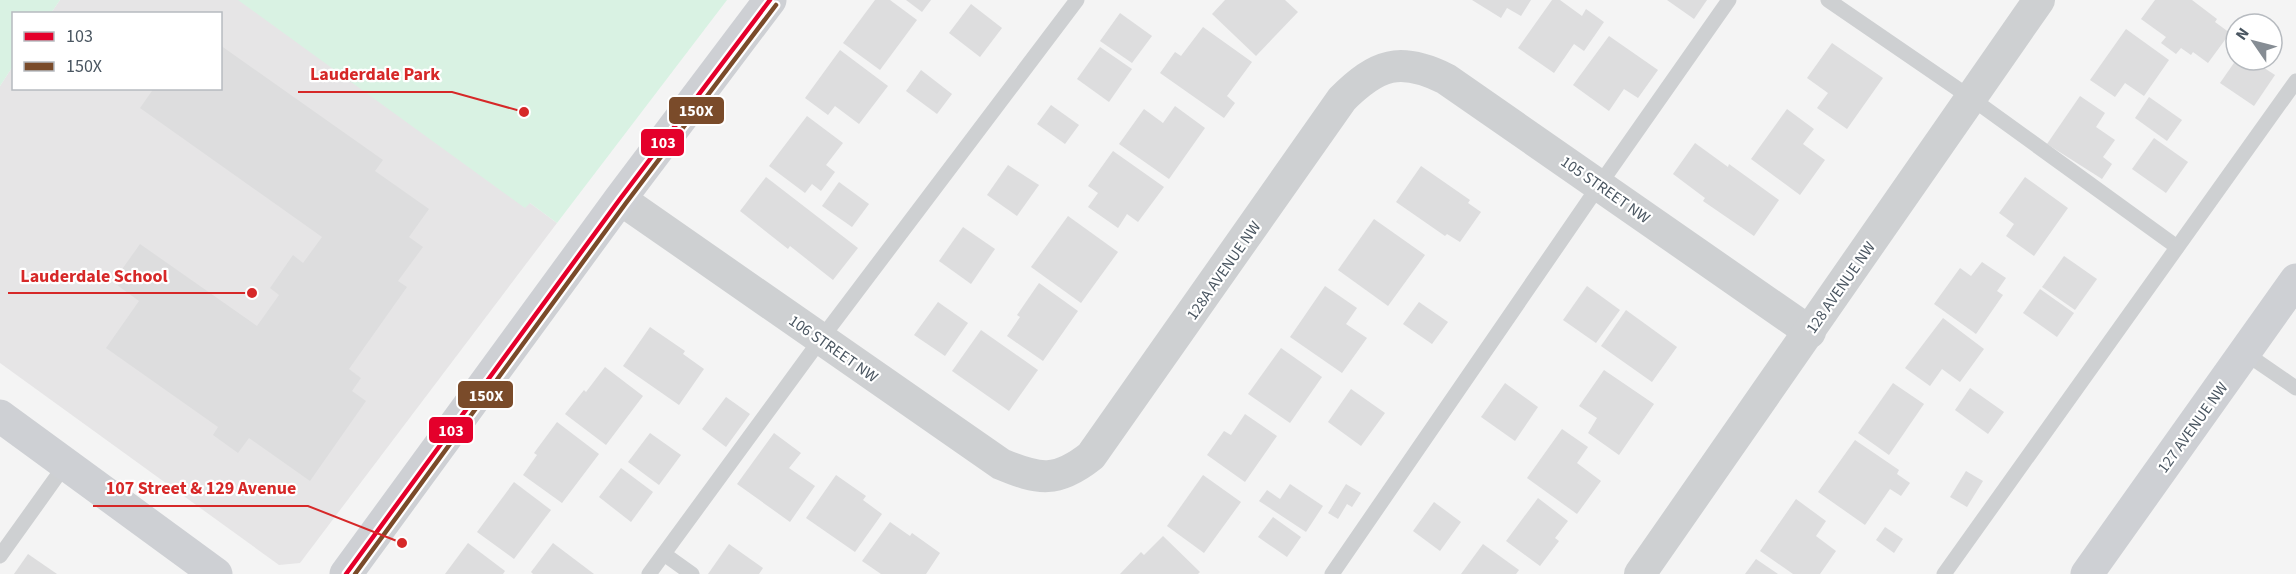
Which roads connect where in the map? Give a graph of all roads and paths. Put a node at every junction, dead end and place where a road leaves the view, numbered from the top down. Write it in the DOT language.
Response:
graph roads {
  1 [pos="770,0"];
  2 [pos="1077,0"];
  3 [pos="1729,0"];
  4 [pos="1828,0"];
  5 [pos="2039,0"];
  6 [pos="1393,66"];
  7 [pos="2296,81"];
  8 [pos="1971,98"];
  9 [pos="1600,184"];
  10 [pos="620,199"];
  11 [pos="2176,247"];
  12 [pos="2296,280"];
  13 [pos="1809,332"];
  14 [pos="821,339"];
  15 [pos="2245,353"];
  16 [pos="2296,388"];
  17 [pos="0,416"];
  18 [pos="65,465"];
  19 [pos="1056,477"];
  20 [pos="664,554"];
  21 [pos="0,556"];
  22 [pos="216,574"];
  23 [pos="346,574"];
  24 [pos="649,574"];
  25 [pos="692,574"];
  26 [pos="1332,574"];
  27 [pos="1640,574"];
  28 [pos="1944,574"];
  29 [pos="2087,574"];
  1 -- 10 [label="street"];
  2 -- 14 [label="lane"];
  3 -- 9 [label="lane"];
  4 -- 8 [label="lane"];
  5 -- 8 [label="street, 128 AVENUE NW"];
  6 -- 9 [label="street, 105 STREET NW"];
  6 -- 19 [label="street, 128A AVENUE NW"];
  7 -- 11 [label="lane"];
  8 -- 11 [label="lane"];
  8 -- 13 [label="street, 128 AVENUE NW"];
  9 -- 13 [label="street, 105 STREET NW"];
  9 -- 26 [label="lane"];
  10 -- 14 [label="street, 106 STREET NW"];
  10 -- 23 [label="street"];
  11 -- 28 [label="lane"];
  12 -- 15 [label="street, 127 AVENUE NW"];
  13 -- 27 [label="street, 128 AVENUE NW"];
  14 -- 19 [label="street, 106 STREET NW"];
  14 -- 20 [label="lane"];
  15 -- 16 [label="lane"];
  15 -- 29 [label="street, 127 AVENUE NW"];
  17 -- 18 [label="street"];
  18 -- 21 [label="lane"];
  18 -- 22 [label="street"];
  20 -- 24 [label="lane"];
  20 -- 25 [label="lane"];
}
